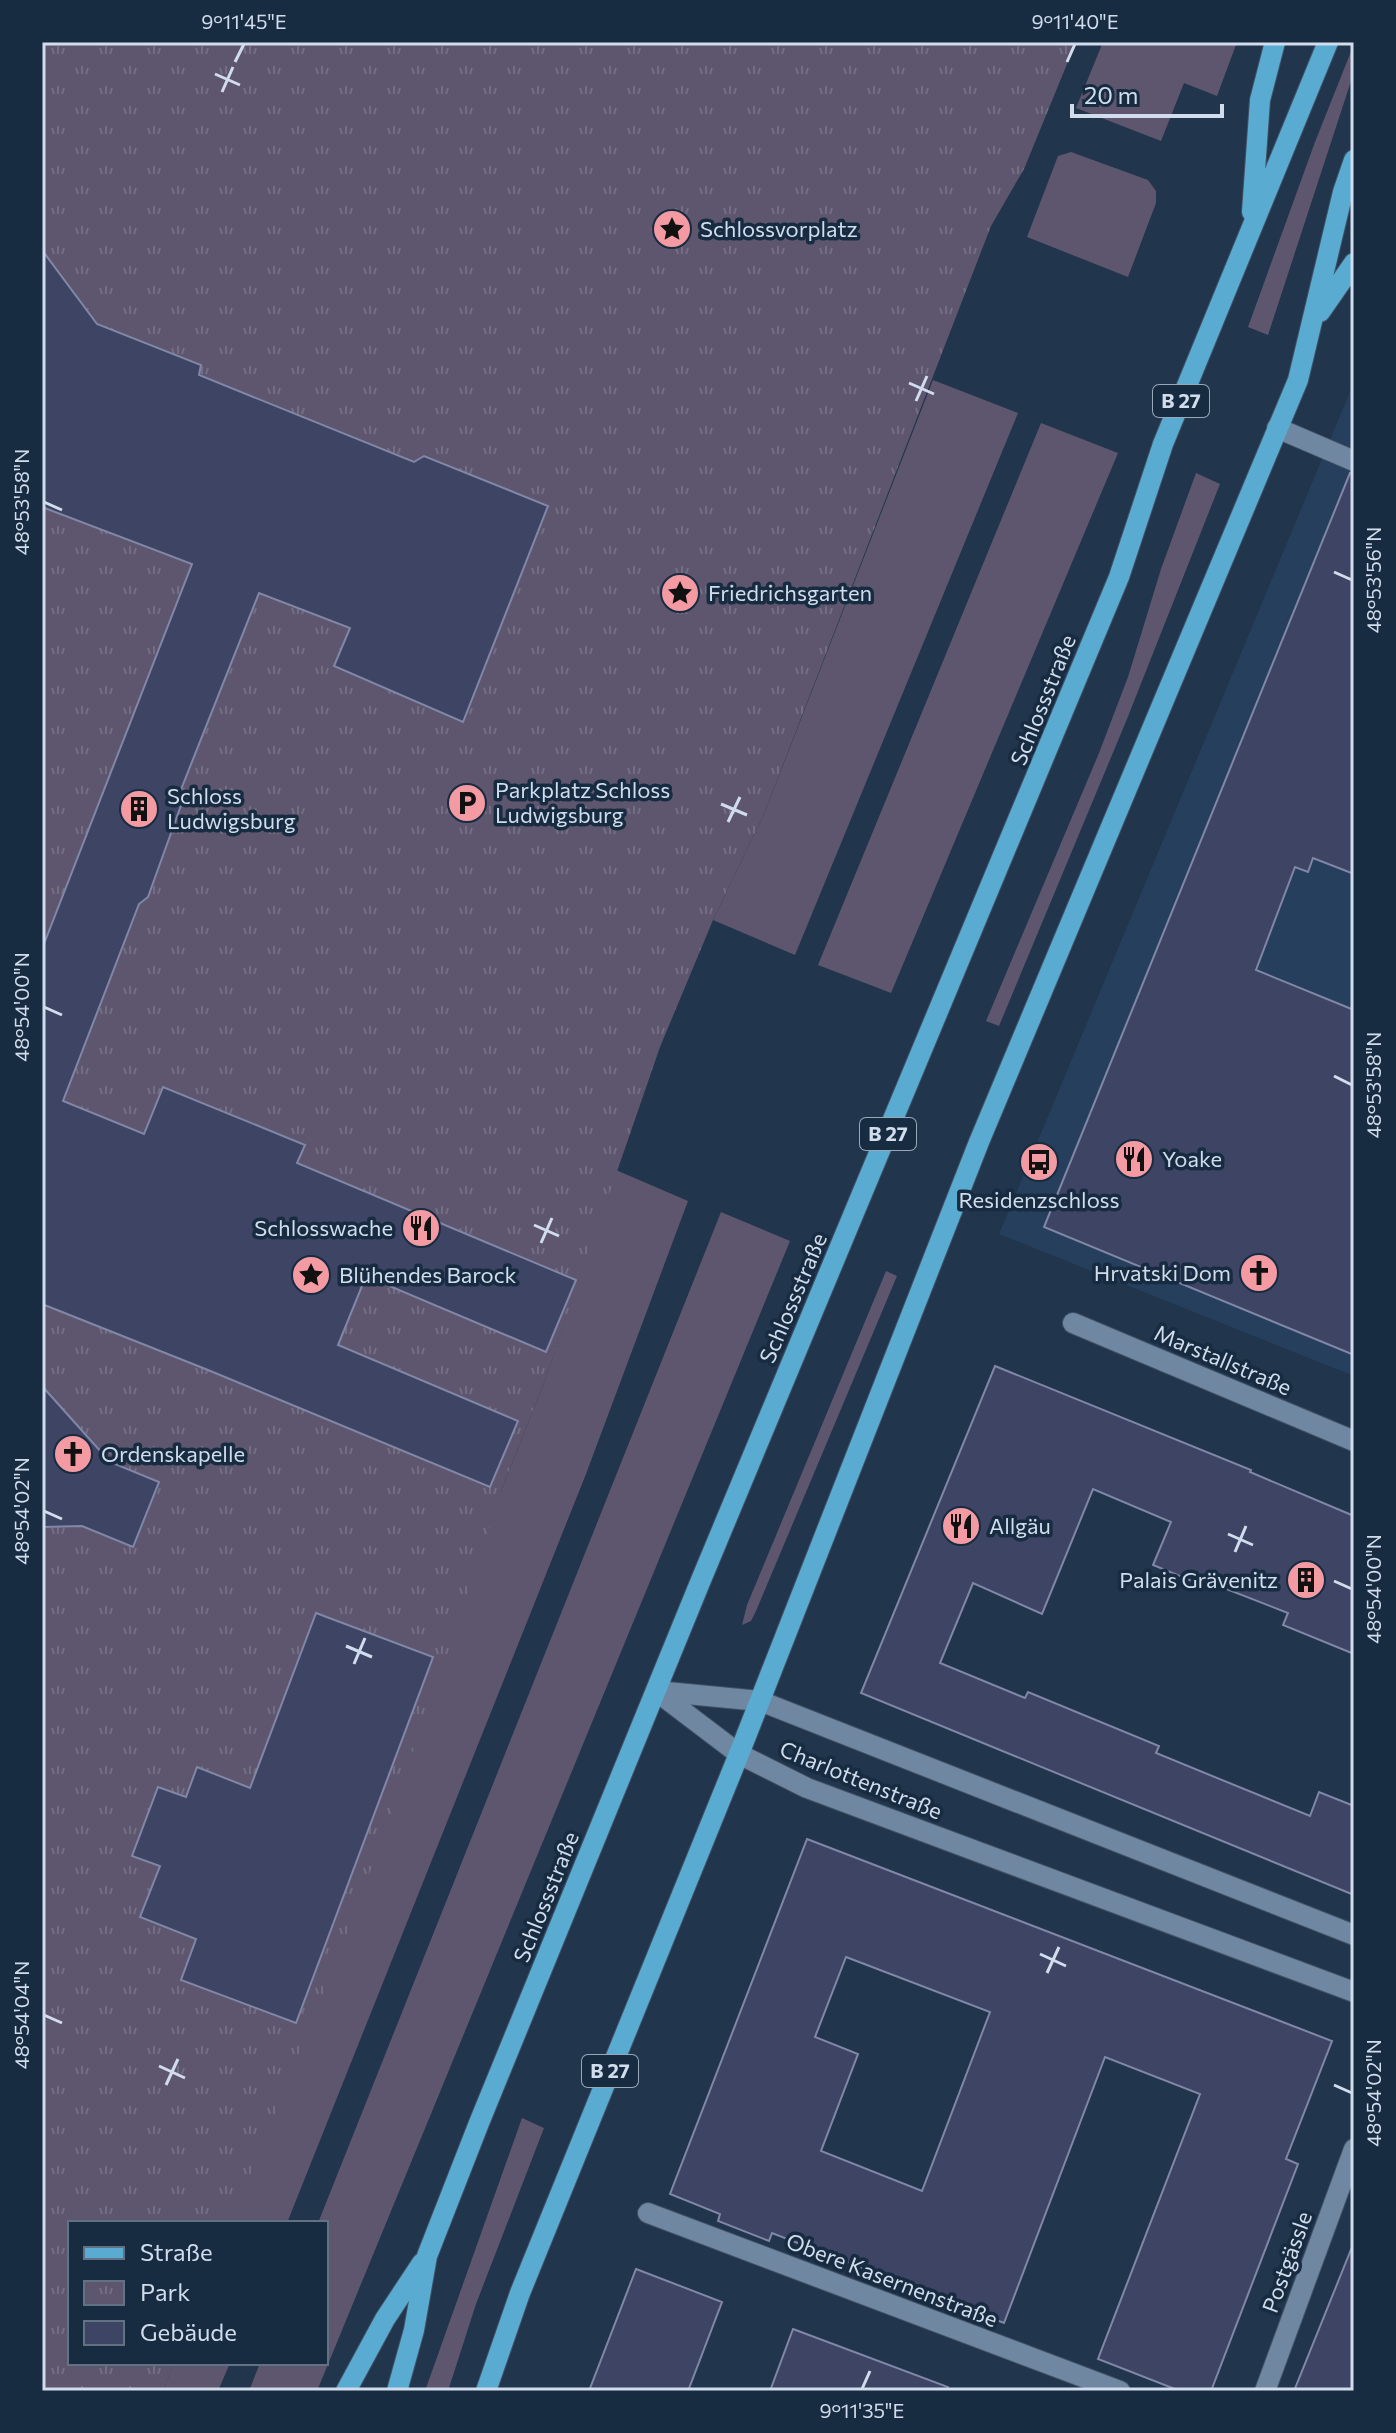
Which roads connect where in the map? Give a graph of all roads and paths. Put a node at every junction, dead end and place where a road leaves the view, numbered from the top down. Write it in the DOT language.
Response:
graph roads {
  1 [pos="1275,42"];
  2 [pos="1328,42"];
  3 [pos="1354,160"];
  4 [pos="1251,228"];
  5 [pos="1354,263"];
  6 [pos="1313,322"];
  7 [pos="1277,428"];
  8 [pos="1354,461"];
  9 [pos="1073,1323"];
  10 [pos="1354,1441"];
  11 [pos="656,1691"];
  12 [pos="760,1701"];
  13 [pos="739,1754"];
  14 [pos="1354,1935"];
  15 [pos="1354,1992"];
  16 [pos="1354,2149"];
  17 [pos="648,2213"];
  18 [pos="427,2256"];
  19 [pos="346,2391"];
  20 [pos="397,2391"];
  21 [pos="486,2391"];
  22 [pos="1120,2391"];
  23 [pos="1265,2391"];
  1 -- 4 [label="main road, Schlossstraße"];
  2 -- 4 [label="main road, Schlossstraße / B 27"];
  3 -- 6 [label="main road, B 27"];
  4 -- 11 [label="main road, Schlossstraße / B 27"];
  5 -- 6 [label="main road"];
  6 -- 7 [label="main road, B 27"];
  7 -- 8 [label="street"];
  7 -- 12 [label="main road, B 27"];
  9 -- 10 [label="street, Marstallstraße"];
  11 -- 12 [label="street, Charlottenstraße"];
  11 -- 13 [label="street, Charlottenstraße"];
  11 -- 18 [label="main road, Schlossstraße / B 27"];
  12 -- 13 [label="main road, B 27"];
  12 -- 14 [label="street, Charlottenstraße"];
  13 -- 15 [label="street, Charlottenstraße"];
  13 -- 21 [label="main road, B 27"];
  16 -- 23 [label="street, Postgässle"];
  17 -- 22 [label="street, Obere Kasernenstraße"];
  18 -- 19 [label="main road"];
  18 -- 20 [label="main road, Schlossstraße / B 27"];
}
